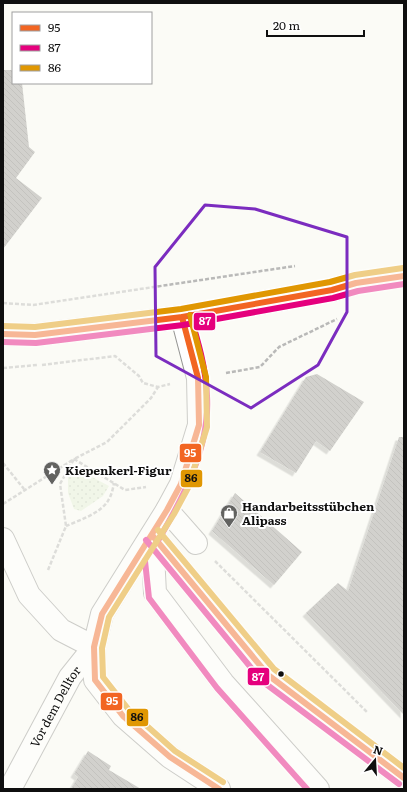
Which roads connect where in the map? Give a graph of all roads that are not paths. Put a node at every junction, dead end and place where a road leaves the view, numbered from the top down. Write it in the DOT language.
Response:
graph roads {
  1 [pos="404,276"];
  2 [pos="182,317"];
  3 [pos="3,334"];
  4 [pos="168,510"];
  5 [pos="152,535"];
  6 [pos="3,539"];
  7 [pos="196,543"];
  8 [pos="94,647"];
  9 [pos="404,778"];
  10 [pos="10,789"];
  11 [pos="219,789"];
  12 [pos="318,789"];
  1 -- 2 [label="street"];
  2 -- 3 [label="street"];
  2 -- 4 [label="street, Vor dem Delltor"];
  4 -- 5 [label="street, Vor dem Delltor"];
  4 -- 7 [label="street"];
  5 -- 8 [label="street, Vor dem Delltor"];
  5 -- 9 [label="street"];
  5 -- 12 [label="street"];
  6 -- 8 [label="street"];
  8 -- 10 [label="street, Vor dem Delltor"];
  8 -- 11 [label="street"];
}
